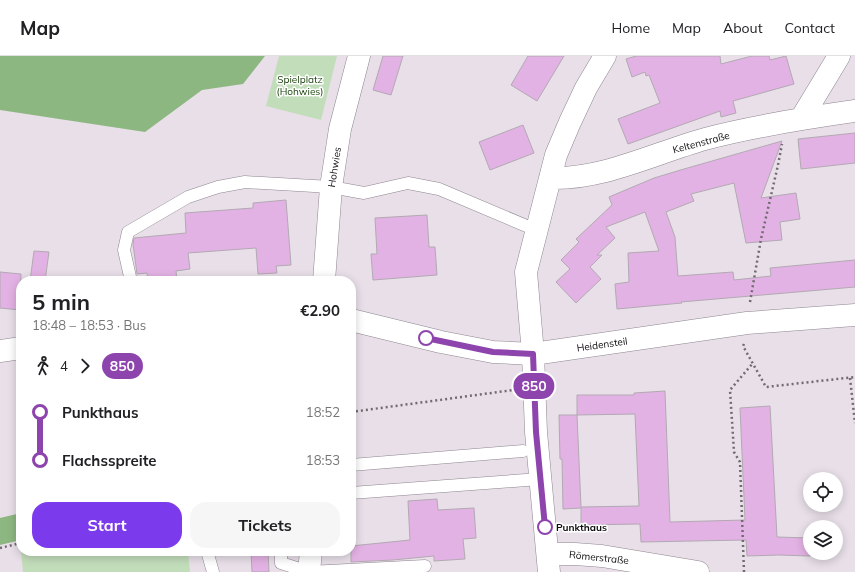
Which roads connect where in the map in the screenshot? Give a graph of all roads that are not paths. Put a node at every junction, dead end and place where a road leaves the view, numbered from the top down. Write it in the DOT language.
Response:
graph roads {
  1 [pos="359,56"];
  2 [pos="605,56"];
  3 [pos="839,56"];
  4 [pos="855,111"];
  5 [pos="800,119"];
  6 [pos="550,178"];
  7 [pos="331,187"];
  8 [pos="536,230"];
  9 [pos="129,276"];
  10 [pos="324,276"];
  11 [pos="855,314"];
  12 [pos="356,321"];
  13 [pos="16,349"];
  14 [pos="0,351"];
  15 [pos="533,354"];
  16 [pos="523,451"];
  17 [pos="356,465"];
  18 [pos="540,480"];
  19 [pos="356,493"];
  20 [pos="208,556"];
  21 [pos="281,556"];
  22 [pos="311,556"];
  23 [pos="549,563"];
  24 [pos="425,566"];
  25 [pos="212,572"];
  26 [pos="309,572"];
  27 [pos="698,572"];
  1 -- 7 [label="street, Hohwies"];
  2 -- 6 [label="street"];
  3 -- 5 [label="street"];
  4 -- 5 [label="street, Keltenstraße"];
  5 -- 6 [label="street, Keltenstraße"];
  6 -- 8 [label="street"];
  7 -- 8 [label="lane"];
  7 -- 9 [label="lane"];
  7 -- 10 [label="street, Hohwies"];
  8 -- 15 [label="street"];
  11 -- 15 [label="street, Heidensteil"];
  12 -- 15 [label="street, Heidensteil"];
  13 -- 14 [label="street"];
  15 -- 18 [label="street"];
  16 -- 17 [label="lane"];
  18 -- 19 [label="lane"];
  18 -- 23 [label="street"];
  20 -- 25 [label="lane"];
  21 -- 26 [label="lane"];
  22 -- 26 [label="street"];
  23 -- 27 [label="street, Römerstraße"];
  24 -- 26 [label="lane"];
}
